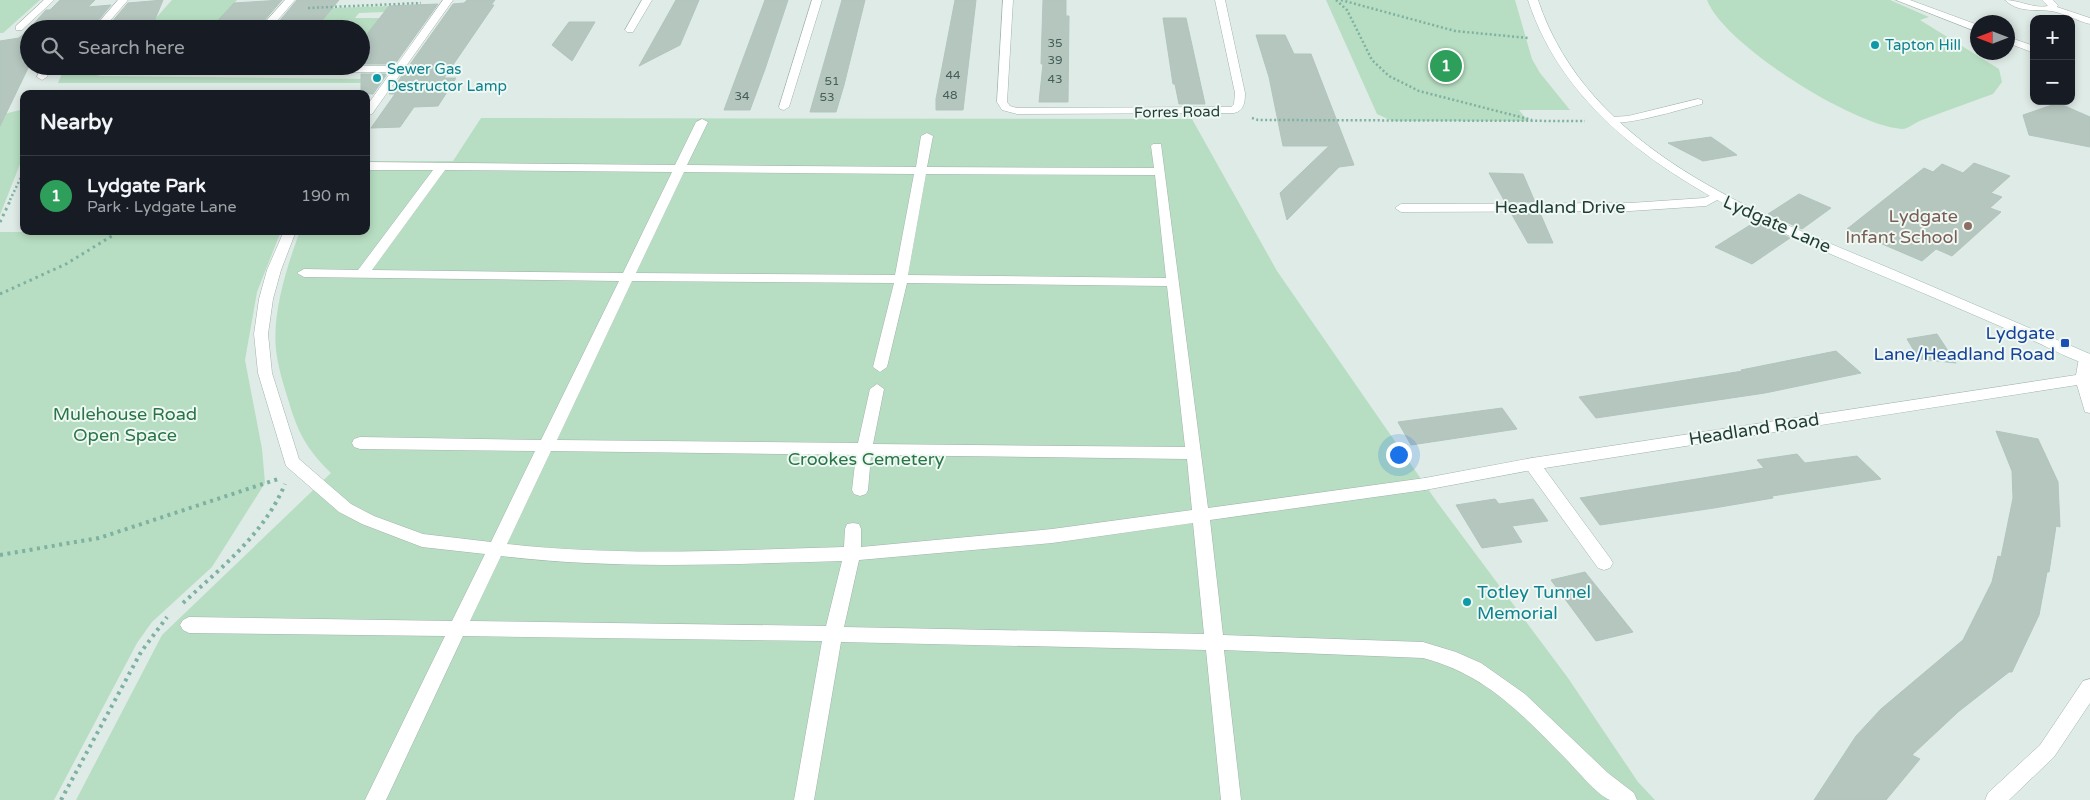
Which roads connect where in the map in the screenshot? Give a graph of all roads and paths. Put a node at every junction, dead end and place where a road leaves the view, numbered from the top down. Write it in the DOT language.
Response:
graph roads {
  1 [pos="49,0"];
  2 [pos="123,0"];
  3 [pos="290,0"];
  4 [pos="647,0"];
  5 [pos="817,0"];
  6 [pos="1008,0"];
  7 [pos="1220,0"];
  8 [pos="1336,0"];
  9 [pos="1341,0"];
  10 [pos="1533,0"];
  11 [pos="1901,0"];
  12 [pos="2010,0"];
  13 [pos="448,1"];
  14 [pos="2049,4"];
  15 [pos="282,9"];
  16 [pos="28,20"];
  17 [pos="106,20"];
  18 [pos="272,20"];
  19 [pos="2090,21"];
  20 [pos="1970,26"];
  21 [pos="630,30"];
  22 [pos="1549,39"];
  23 [pos="2015,43"];
  24 [pos="2030,48"];
  25 [pos="370,70"];
  26 [pos="397,70"];
  27 [pos="43,75"];
  28 [pos="42,78"];
  29 [pos="1698,102"];
  30 [pos="784,107"];
  31 [pos="370,109"];
  32 [pos="1234,110"];
  33 [pos="1611,120"];
  34 [pos="702,122"];
  35 [pos="1537,122"];
  36 [pos="927,136"];
  37 [pos="1157,146"];
  38 [pos="370,166"];
  39 [pos="441,167"];
  40 [pos="679,168"];
  41 [pos="920,169"];
  42 [pos="1160,172"];
  43 [pos="20,180"];
  44 [pos="1716,196"];
  45 [pos="1402,208"];
  46 [pos="0,222"];
  47 [pos="113,235"];
  48 [pos="288,235"];
  49 [pos="304,273"];
  50 [pos="362,274"];
  51 [pos="627,277"];
  52 [pos="901,280"];
  53 [pos="1174,282"];
  54 [pos="1,293"];
  55 [pos="2088,359"];
  56 [pos="880,367"];
  57 [pos="2082,379"];
  58 [pos="877,389"];
  59 [pos="2090,408"];
  60 [pos="360,443"];
  61 [pos="544,447"];
  62 [pos="864,450"];
  63 [pos="1194,453"];
  64 [pos="1532,464"];
  65 [pos="860,490"];
  66 [pos="1199,514"];
  67 [pos="853,529"];
  68 [pos="497,549"];
  69 [pos="852,554"];
  70 [pos="0,555"];
  71 [pos="1604,563"];
  72 [pos="180,605"];
  73 [pos="173,612"];
  74 [pos="189,625"];
  75 [pos="458,630"];
  76 [pos="833,634"];
  77 [pos="1213,642"];
  78 [pos="2090,688"];
  79 [pos="61,800"];
  80 [pos="375,800"];
  81 [pos="804,800"];
  82 [pos="1230,800"];
  83 [pos="1627,800"];
  84 [pos="1995,800"];
  1 -- 16 [label="street"];
  2 -- 17 [label="street"];
  3 -- 15 [label="street"];
  4 -- 21 [label="street"];
  5 -- 30 [label="street"];
  6 -- 32 [label="street, Forres Road"];
  7 -- 32 [label="street, Forres Road"];
  8 -- 35 [label="path"];
  9 -- 22 [label="path"];
  10 -- 22 [label="street, Lydgate Lane"];
  11 -- 20 [label="street"];
  12 -- 14 [label="street"];
  13 -- 15 [label="path"];
  13 -- 26 [label="street"];
  14 -- 19 [label="street"];
  15 -- 18 [label="street"];
  22 -- 33 [label="street, Lydgate Lane"];
  23 -- 24 [label="street"];
  25 -- 26 [label="street"];
  26 -- 31 [label="street"];
  27 -- 28 [label="street"];
  29 -- 33 [label="street"];
  32 -- 35 [label="path"];
  33 -- 35 [label="path"];
  33 -- 44 [label="street, Lydgate Lane"];
  34 -- 40 [label="street"];
  36 -- 41 [label="street"];
  37 -- 42 [label="street"];
  38 -- 39 [label="street"];
  39 -- 40 [label="street"];
  39 -- 50 [label="street"];
  40 -- 41 [label="street"];
  40 -- 51 [label="street"];
  41 -- 42 [label="street"];
  41 -- 52 [label="street"];
  42 -- 53 [label="street"];
  43 -- 46 [label="path"];
  44 -- 45 [label="street, Headland Drive"];
  44 -- 55 [label="street, Lydgate Lane"];
  47 -- 54 [label="path"];
  48 -- 68 [label="street, Headland Road"];
  49 -- 50 [label="street"];
  50 -- 51 [label="street"];
  51 -- 52 [label="street"];
  51 -- 61 [label="street"];
  52 -- 53 [label="street"];
  52 -- 56 [label="street"];
  53 -- 63 [label="street"];
  55 -- 57 [label="street"];
  57 -- 59 [label="street"];
  57 -- 64 [label="street, Headland Road"];
  58 -- 62 [label="street"];
  60 -- 61 [label="street"];
  61 -- 62 [label="street"];
  61 -- 68 [label="street"];
  62 -- 63 [label="street"];
  62 -- 65 [label="street"];
  63 -- 66 [label="street"];
  64 -- 66 [label="street, Headland Road"];
  64 -- 71 [label="street"];
  66 -- 69 [label="street, Headland Road"];
  66 -- 77 [label="street"];
  67 -- 69 [label="street"];
  68 -- 69 [label="street, Headland Road"];
  68 -- 75 [label="street"];
  69 -- 76 [label="street"];
  70 -- 72 [label="path"];
  73 -- 79 [label="path"];
  74 -- 75 [label="street"];
  75 -- 76 [label="street"];
  75 -- 80 [label="street"];
  76 -- 77 [label="street"];
  76 -- 81 [label="street"];
  77 -- 82 [label="street"];
  77 -- 83 [label="street"];
  78 -- 84 [label="street"];
}
